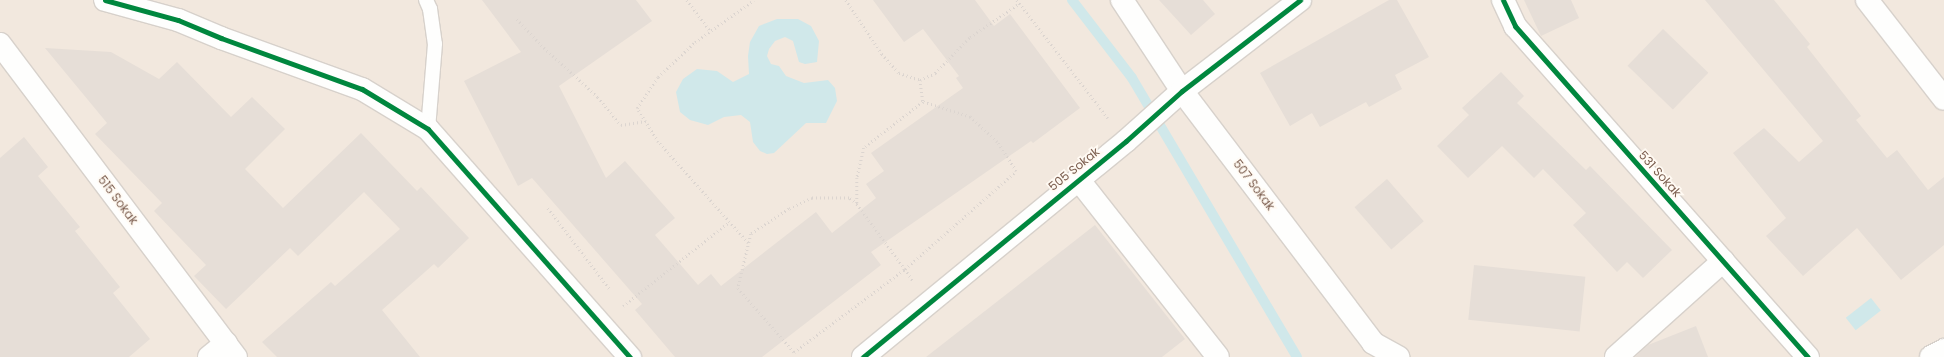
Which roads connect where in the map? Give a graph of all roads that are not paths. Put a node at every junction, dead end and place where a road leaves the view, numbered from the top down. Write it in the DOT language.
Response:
graph roads {
  1 [pos="105,0"];
  2 [pos="426,0"];
  3 [pos="1123,0"];
  4 [pos="1300,0"];
  5 [pos="1503,0"];
  6 [pos="1867,0"];
  7 [pos="0,44"];
  8 [pos="1182,91"];
  9 [pos="1944,99"];
  10 [pos="428,129"];
  11 [pos="1078,179"];
  12 [pos="1723,261"];
  13 [pos="231,350"];
  14 [pos="1944,350"];
  15 [pos="209,357"];
  16 [pos="630,357"];
  17 [pos="863,357"];
  18 [pos="1218,357"];
  19 [pos="1398,357"];
  20 [pos="1616,357"];
  21 [pos="1808,357"];
  22 [pos="1931,357"];
  1 -- 10 [label="street"];
  2 -- 10 [label="lane"];
  3 -- 8 [label="street, 507 Sokak"];
  4 -- 8 [label="street, 505 Sokak"];
  5 -- 12 [label="street, 531 Sokak"];
  6 -- 9 [label="street"];
  7 -- 13 [label="street, 515 Sokak"];
  8 -- 11 [label="street, 505 Sokak"];
  8 -- 19 [label="street, 507 Sokak"];
  10 -- 16 [label="street"];
  11 -- 17 [label="street, 505 Sokak"];
  11 -- 18 [label="street"];
  12 -- 20 [label="street"];
  12 -- 21 [label="street, 531 Sokak"];
  13 -- 15 [label="street"];
  14 -- 22 [label="street"];
}
